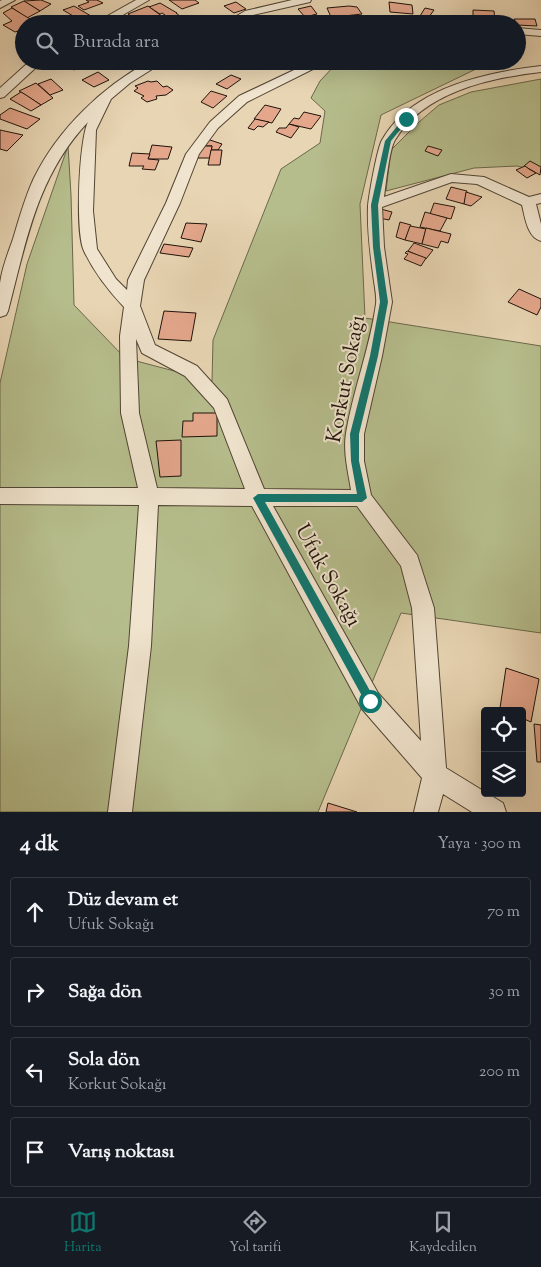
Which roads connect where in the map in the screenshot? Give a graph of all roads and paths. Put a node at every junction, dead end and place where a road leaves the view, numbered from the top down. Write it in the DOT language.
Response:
graph roads {
  1 [pos="10,0"];
  2 [pos="144,0"];
  3 [pos="306,0"];
  4 [pos="0,6"];
  5 [pos="115,15"];
  6 [pos="245,15"];
  7 [pos="526,32"];
  8 [pos="541,33"];
  9 [pos="541,69"];
  10 [pos="28,70"];
  11 [pos="144,70"];
  12 [pos="304,70"];
  13 [pos="0,94"];
  14 [pos="105,98"];
  15 [pos="535,200"];
  16 [pos="375,205"];
  17 [pos="541,236"];
  18 [pos="132,305"];
  19 [pos="0,311"];
  20 [pos="0,496"];
  21 [pos="148,498"];
  22 [pos="258,498"];
  23 [pos="362,498"];
  24 [pos="435,775"];
  25 [pos="120,812"];
  26 [pos="426,812"];
  27 [pos="494,812"];
  1 -- 4 [label="street"];
  2 -- 5 [label="street"];
  3 -- 6 [label="street"];
  7 -- 8 [label="street"];
  9 -- 16 [label="street, Korkut Sokağı"];
  10 -- 13 [label="street"];
  11 -- 14 [label="street"];
  12 -- 18 [label="street"];
  14 -- 18 [label="street, Ufuk Sokağı"];
  14 -- 19 [label="street"];
  15 -- 16 [label="street"];
  15 -- 17 [label="street"];
  16 -- 23 [label="street, Korkut Sokağı"];
  18 -- 21 [label="street"];
  18 -- 22 [label="street, Ufuk Sokağı"];
  20 -- 21 [label="street"];
  21 -- 22 [label="street"];
  21 -- 25 [label="street"];
  22 -- 23 [label="street"];
  22 -- 24 [label="street, Ufuk Sokağı"];
  23 -- 24 [label="street, Korkut Sokağı"];
  24 -- 26 [label="street, Korkut Sokağı"];
  24 -- 27 [label="street, Ufuk Sokağı"];
}
